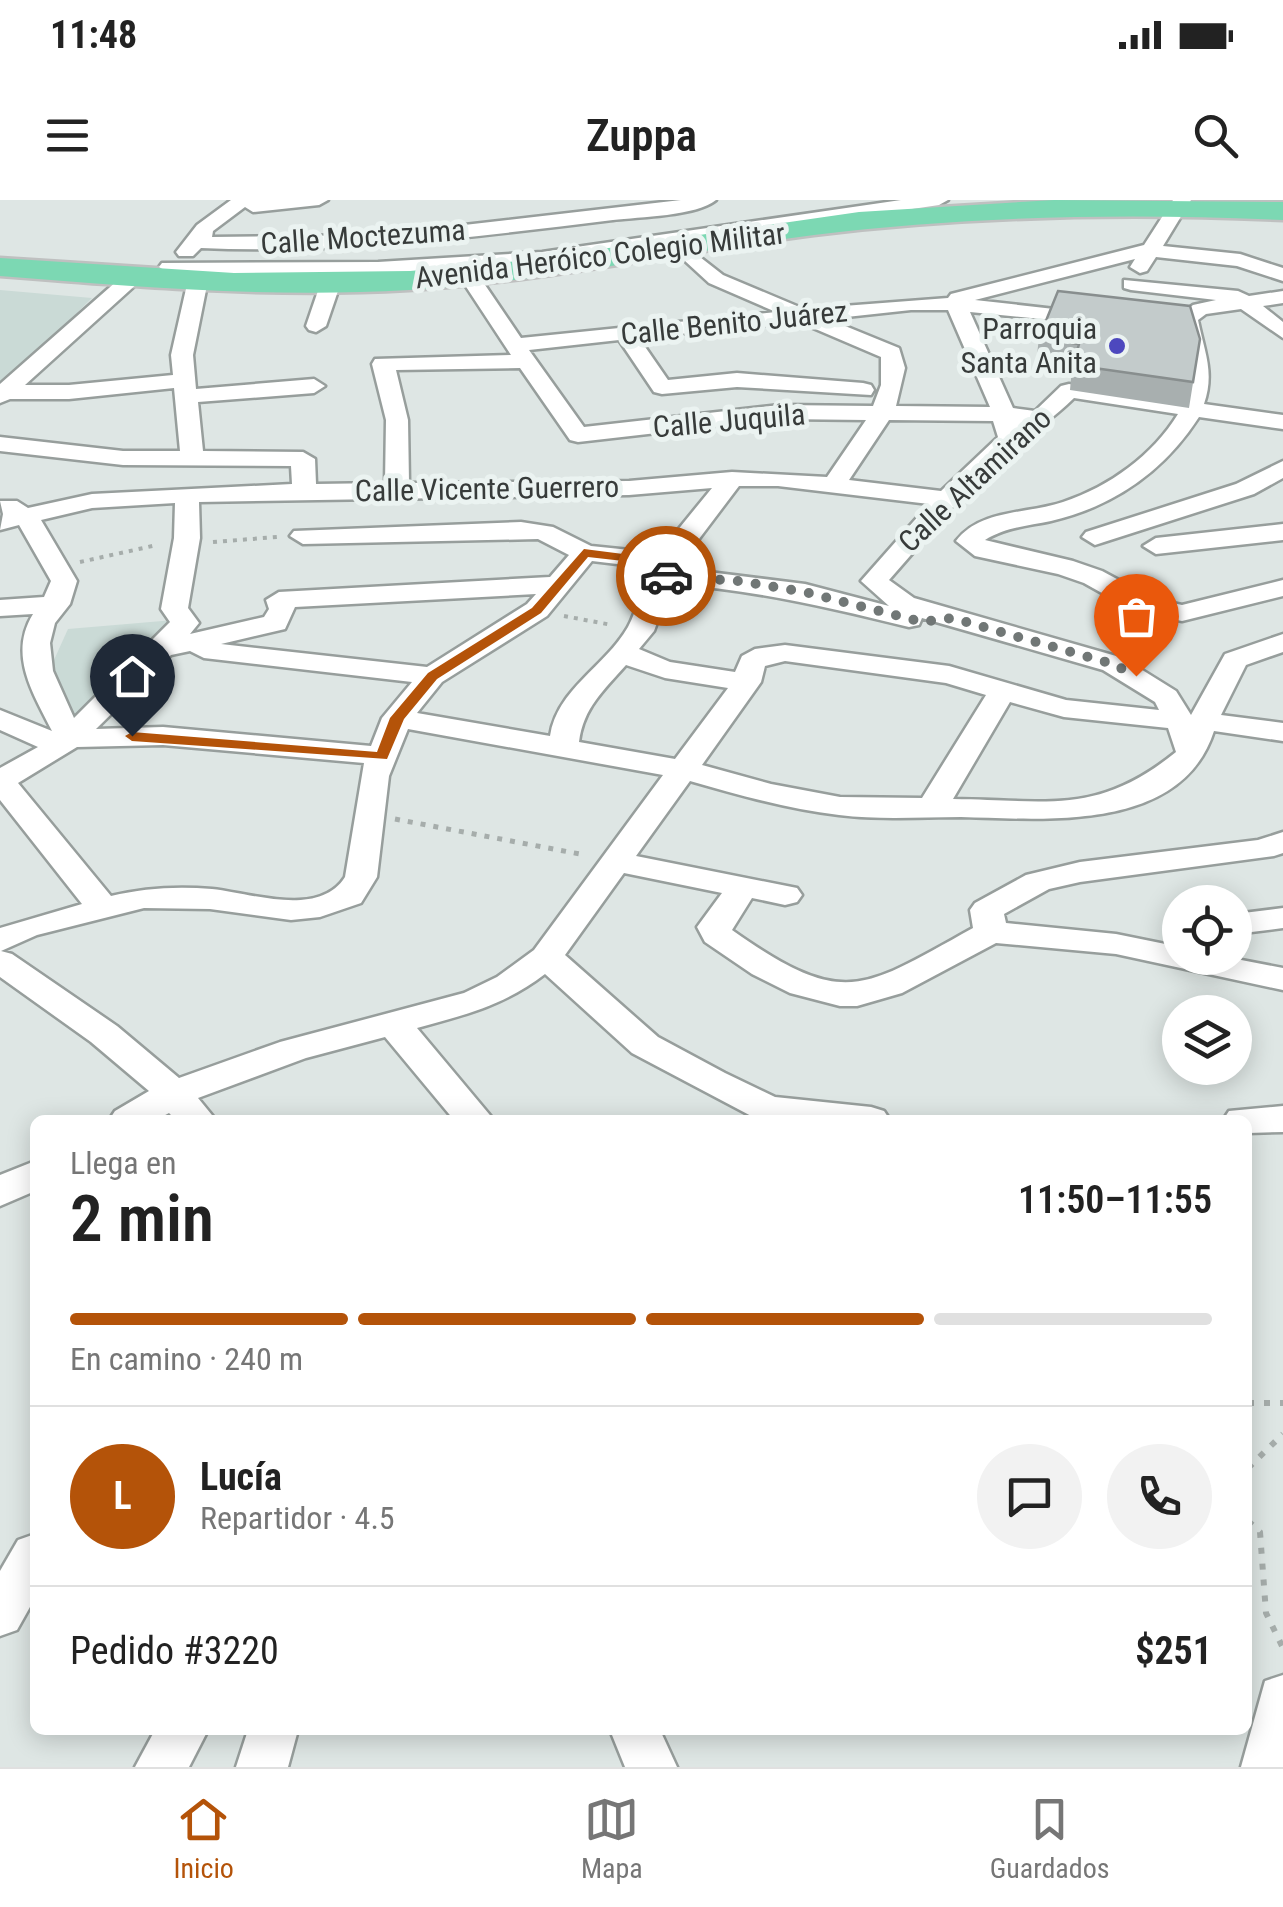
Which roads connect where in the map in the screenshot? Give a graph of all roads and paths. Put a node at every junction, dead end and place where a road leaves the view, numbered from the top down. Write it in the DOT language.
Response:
graph roads {
  1 [pos="319,200"];
  2 [pos="516,200"];
  3 [pos="707,200"];
  4 [pos="252,202"];
  5 [pos="668,204"];
  6 [pos="1180,204"];
  7 [pos="942,205"];
  8 [pos="1283,212"];
  9 [pos="533,223"];
  10 [pos="201,239"];
  11 [pos="682,248"];
  12 [pos="1149,250"];
  13 [pos="542,258"];
  14 [pos="0,271"];
  15 [pos="1283,274"];
  16 [pos="469,276"];
  17 [pos="169,280"];
  18 [pos="330,285"];
  19 [pos="1283,297"];
  20 [pos="1248,302"];
  21 [pos="956,304"];
  22 [pos="1118,306"];
  23 [pos="803,316"];
  24 [pos="316,326"];
  25 [pos="1283,332"];
  26 [pos="626,335"];
  27 [pos="520,353"];
  28 [pos="314,386"];
  29 [pos="186,388"];
  30 [pos="889,391"];
  31 [pos="3,394"];
  32 [pos="1192,410"];
  33 [pos="1004,414"];
  34 [pos="881,415"];
  35 [pos="1040,419"];
  36 [pos="1283,422"];
  37 [pos="1006,442"];
  38 [pos="0,444"];
  39 [pos="192,457"];
  40 [pos="1283,468"];
  41 [pos="732,479"];
  42 [pos="833,486"];
  43 [pos="304,490"];
  44 [pos="398,492"];
  45 [pos="186,496"];
  46 [pos="947,499"];
  47 [pos="0,502"];
  48 [pos="14,520"];
  49 [pos="1283,532"];
  50 [pos="302,536"];
  51 [pos="1095,536"];
  52 [pos="1156,546"];
  53 [pos="584,553"];
  54 [pos="663,569"];
  55 [pos="556,585"];
  56 [pos="1283,588"];
  57 [pos="57,604"];
  58 [pos="0,608"];
  59 [pos="536,610"];
  60 [pos="952,618"];
  61 [pos="632,641"];
  62 [pos="1283,642"];
  63 [pos="170,648"];
  64 [pos="432,676"];
  65 [pos="747,682"];
  66 [pos="1003,690"];
  67 [pos="397,718"];
  68 [pos="0,719"];
  69 [pos="1192,721"];
  70 [pos="1283,732"];
  71 [pos="65,742"];
  72 [pos="562,747"];
  73 [pos="382,756"];
  74 [pos="681,769"];
  75 [pos="0,780"];
  76 [pos="932,808"];
  77 [pos="367,816"];
  78 [pos="1283,842"];
  79 [pos="617,862"];
  80 [pos="744,886"];
  81 [pos="785,895"];
  82 [pos="102,907"];
  83 [pos="1283,918"];
  84 [pos="989,921"];
  85 [pos="1252,922"];
  86 [pos="1162,935"];
  87 [pos="0,941"];
  88 [pos="1116,944"];
  89 [pos="546,957"];
  90 [pos="0,960"];
  91 [pos="1283,980"];
  92 [pos="394,1024"];
  93 [pos="185,1106"];
  94 [pos="768,1109"];
  95 [pos="148,1115"];
  96 [pos="471,1115"];
  97 [pos="745,1115"];
  98 [pos="802,1115"];
  99 [pos="1283,1118"];
  100 [pos="1252,1120"];
  101 [pos="30,1177"];
  102 [pos="0,1192"];
  103 [pos="1252,1403"];
  104 [pos="1283,1403"];
  105 [pos="1283,1434"];
  106 [pos="1252,1464"];
  107 [pos="1252,1525"];
  108 [pos="30,1563"];
  109 [pos="0,1615"];
  110 [pos="1283,1648"];
  111 [pos="1283,1697"];
  112 [pos="180,1735"];
  113 [pos="272,1735"];
  114 [pos="636,1735"];
  115 [pos="161,1767"];
  116 [pos="262,1767"];
  117 [pos="651,1767"];
  118 [pos="1267,1767"];
  1 -- 4 [label="street"];
  2 -- 9 [label="street"];
  3 -- 5 [label="street, Calle Moctezuma"];
  4 -- 10 [label="street"];
  5 -- 9 [label="street, Calle Moctezuma"];
  6 -- 7 [label="main road, Avenida Heróico Colegio Militar"];
  6 -- 8 [label="main road, Avenida Heróico Colegio Militar"];
  6 -- 12 [label="street"];
  7 -- 11 [label="main road, Avenida Heróico Colegio Militar"];
  7 -- 13 [label="street"];
  9 -- 10 [label="street, Calle Moctezuma"];
  10 -- 17 [label="street"];
  11 -- 16 [label="main road, Avenida Heróico Colegio Militar"];
  11 -- 23 [label="street"];
  12 -- 15 [label="street"];
  12 -- 21 [label="street"];
  12 -- 22 [label="street"];
  13 -- 16 [label="street"];
  13 -- 17 [label="street"];
  14 -- 17 [label="main road, Avenida Heróico Colegio Militar"];
  16 -- 18 [label="main road, Avenida Heróico Colegio Militar"];
  16 -- 27 [label="street"];
  17 -- 18 [label="main road, Avenida Heróico Colegio Militar"];
  17 -- 29 [label="street"];
  17 -- 31 [label="street"];
  18 -- 24 [label="street"];
  19 -- 20 [label="street"];
  20 -- 22 [label="street, Calle Benito Juárez"];
  20 -- 25 [label="street"];
  20 -- 32 [label="street"];
  21 -- 22 [label="street, Calle Benito Juárez"];
  21 -- 23 [label="street, Calle Benito Juárez"];
  21 -- 33 [label="street"];
  23 -- 26 [label="street, Calle Benito Juárez"];
  23 -- 30 [label="street"];
  26 -- 27 [label="street, Calle Benito Juárez"];
  26 -- 30 [label="street"];
  27 -- 34 [label="street, Calle Juquila"];
  27 -- 44 [label="street, Calle Benito Juárez"];
  28 -- 29 [label="street"];
  29 -- 31 [label="street"];
  29 -- 39 [label="street"];
  30 -- 34 [label="street"];
  32 -- 35 [label="street, Calle Altamirano"];
  32 -- 36 [label="street"];
  32 -- 56 [label="street"];
  33 -- 34 [label="street, Calle Juquila"];
  33 -- 35 [label="street, Calle Juquila"];
  33 -- 37 [label="street"];
  34 -- 42 [label="street"];
  35 -- 37 [label="street, Calle Altamirano"];
  37 -- 46 [label="street, Calle Altamirano"];
  38 -- 39 [label="street"];
  39 -- 43 [label="street"];
  40 -- 51 [label="street"];
  41 -- 42 [label="street, Calle Vicente Guerrero"];
  41 -- 44 [label="street, Calle Vicente Guerrero"];
  41 -- 54 [label="street"];
  42 -- 46 [label="street, Calle Vicente Guerrero"];
  43 -- 44 [label="street, Calle Vicente Guerrero"];
  43 -- 45 [label="street, Calle Vicente Guerrero"];
  45 -- 48 [label="street, Calle Vicente Guerrero"];
  45 -- 63 [label="street"];
  46 -- 60 [label="street, Calle Altamirano"];
  47 -- 48 [label="street"];
  48 -- 57 [label="street"];
  49 -- 52 [label="street"];
  50 -- 53 [label="street"];
  53 -- 54 [label="street"];
  53 -- 55 [label="street"];
  54 -- 60 [label="street"];
  54 -- 61 [label="street"];
  55 -- 59 [label="street"];
  55 -- 63 [label="street"];
  57 -- 58 [label="street"];
  57 -- 71 [label="street"];
  59 -- 61 [label="path"];
  59 -- 64 [label="street"];
  60 -- 69 [label="street, Calle Altamirano"];
  61 -- 65 [label="street"];
  61 -- 72 [label="street"];
  62 -- 69 [label="street"];
  63 -- 64 [label="street"];
  63 -- 71 [label="street"];
  64 -- 67 [label="street"];
  65 -- 66 [label="street"];
  65 -- 74 [label="street"];
  66 -- 69 [label="street"];
  66 -- 76 [label="street"];
  67 -- 72 [label="street"];
  67 -- 73 [label="street"];
  68 -- 71 [label="street"];
  69 -- 70 [label="street"];
  69 -- 76 [label="street"];
  71 -- 73 [label="street"];
  71 -- 75 [label="street"];
  72 -- 74 [label="street"];
  73 -- 77 [label="street"];
  74 -- 76 [label="street"];
  74 -- 79 [label="street"];
  75 -- 82 [label="street"];
  77 -- 79 [label="path"];
  77 -- 82 [label="street"];
  78 -- 84 [label="street"];
  79 -- 80 [label="street"];
  79 -- 89 [label="street"];
  80 -- 81 [label="street"];
  80 -- 84 [label="street"];
  82 -- 87 [label="street"];
  83 -- 85 [label="street"];
  84 -- 88 [label="street"];
  86 -- 88 [label="street"];
  88 -- 91 [label="street"];
  89 -- 92 [label="street"];
  89 -- 94 [label="street"];
  90 -- 93 [label="street"];
  92 -- 93 [label="street"];
  92 -- 96 [label="street"];
  93 -- 95 [label="street"];
  94 -- 97 [label="street"];
  94 -- 98 [label="street"];
  99 -- 100 [label="street"];
  101 -- 102 [label="street"];
  103 -- 104 [label="path"];
  105 -- 106 [label="path"];
  107 -- 110 [label="path"];
  108 -- 109 [label="street"];
  111 -- 118 [label="street"];
  112 -- 115 [label="street"];
  113 -- 116 [label="street"];
  114 -- 117 [label="street"];
}
